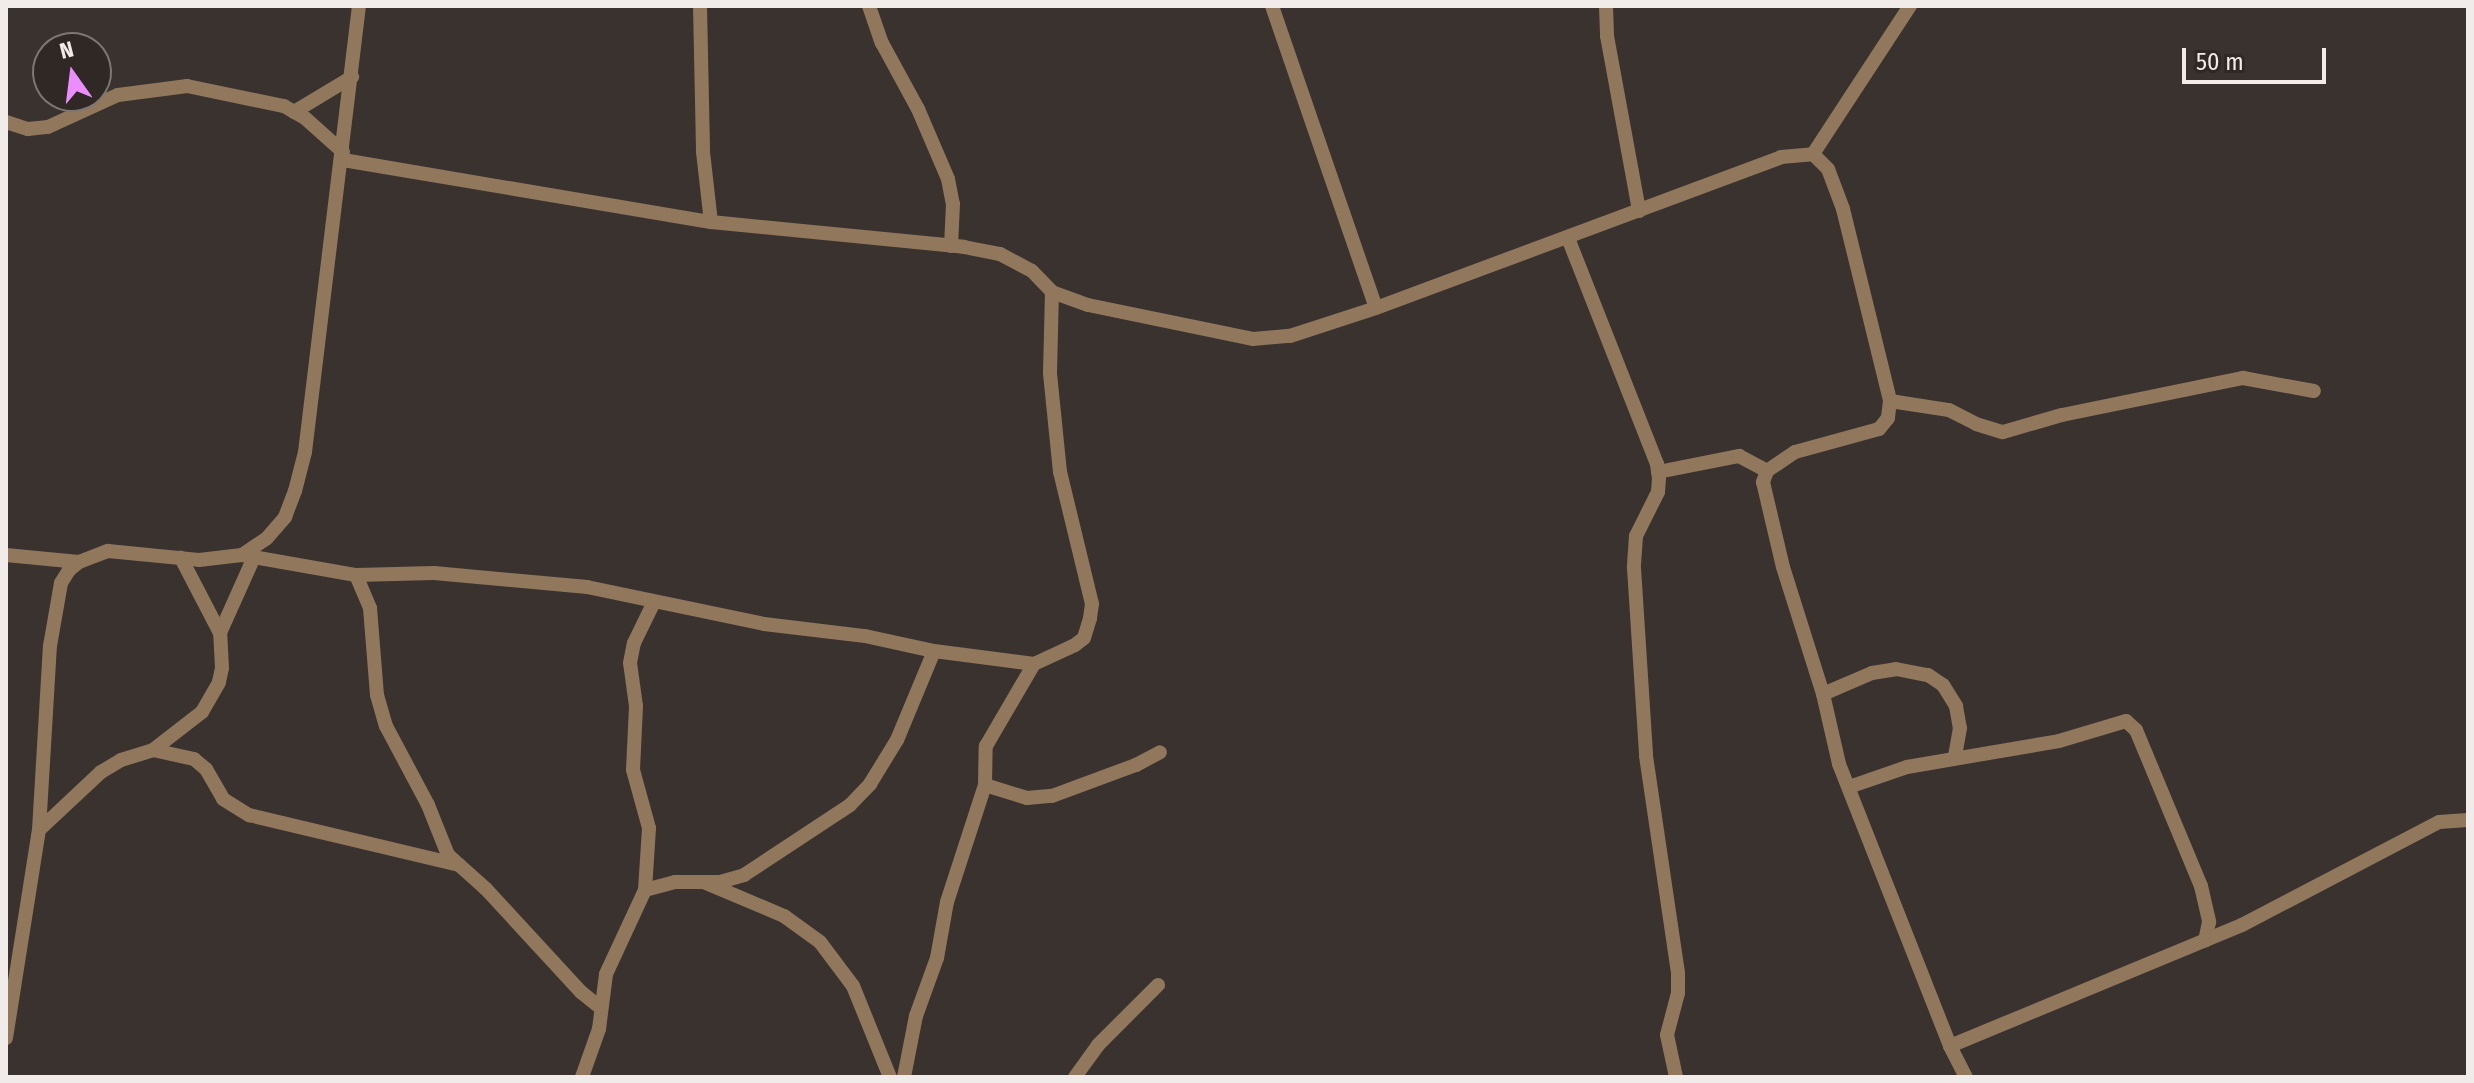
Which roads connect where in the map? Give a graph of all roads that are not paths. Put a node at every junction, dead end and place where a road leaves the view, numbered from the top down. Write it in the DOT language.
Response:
graph roads {
  1 [pos="359,6"];
  2 [pos="700,6"];
  3 [pos="869,6"];
  4 [pos="1272,6"];
  5 [pos="1606,6"];
  6 [pos="1910,6"];
  7 [pos="352,77"];
  8 [pos="294,112"];
  9 [pos="6,122"];
  10 [pos="1813,154"];
  11 [pos="343,156"];
  12 [pos="1639,211"];
  13 [pos="711,222"];
  14 [pos="1568,238"];
  15 [pos="951,246"];
  16 [pos="1052,292"];
  17 [pos="1376,308"];
  18 [pos="2314,391"];
  19 [pos="1890,401"];
  20 [pos="1767,471"];
  21 [pos="1658,472"];
  22 [pos="6,555"];
  23 [pos="248,556"];
  24 [pos="181,558"];
  25 [pos="79,562"];
  26 [pos="356,575"];
  27 [pos="654,602"];
  28 [pos="220,633"];
  29 [pos="934,651"];
  30 [pos="1034,664"];
  31 [pos="1823,694"];
  32 [pos="153,750"];
  33 [pos="1160,752"];
  34 [pos="1955,757"];
  35 [pos="985,785"];
  36 [pos="1849,787"];
  37 [pos="2468,820"];
  38 [pos="39,830"];
  39 [pos="460,865"];
  40 [pos="706,883"];
  41 [pos="645,890"];
  42 [pos="2205,941"];
  43 [pos="1158,985"];
  44 [pos="601,1008"];
  45 [pos="6,1038"];
  46 [pos="1950,1046"];
  47 [pos="582,1077"];
  48 [pos="890,1077"];
  49 [pos="904,1077"];
  50 [pos="1075,1077"];
  51 [pos="1676,1077"];
  52 [pos="1966,1077"];
  1 -- 7 [label="street"];
  2 -- 13 [label="street"];
  3 -- 15 [label="street"];
  4 -- 17 [label="street"];
  5 -- 12 [label="street"];
  6 -- 10 [label="street"];
  7 -- 8 [label="street"];
  7 -- 11 [label="street"];
  8 -- 9 [label="street"];
  8 -- 11 [label="street"];
  10 -- 12 [label="street"];
  10 -- 19 [label="street"];
  11 -- 13 [label="street"];
  11 -- 23 [label="street"];
  12 -- 14 [label="street"];
  13 -- 15 [label="street"];
  14 -- 17 [label="street"];
  14 -- 21 [label="street"];
  15 -- 16 [label="street"];
  16 -- 17 [label="street"];
  16 -- 30 [label="street"];
  18 -- 19 [label="street"];
  19 -- 20 [label="street"];
  20 -- 21 [label="street"];
  20 -- 31 [label="street"];
  21 -- 51 [label="street"];
  22 -- 25 [label="street"];
  23 -- 24 [label="street"];
  23 -- 26 [label="street"];
  23 -- 28 [label="street"];
  24 -- 25 [label="street"];
  24 -- 28 [label="street"];
  25 -- 38 [label="street"];
  26 -- 27 [label="street"];
  26 -- 39 [label="street"];
  27 -- 29 [label="street"];
  27 -- 41 [label="street"];
  28 -- 32 [label="street"];
  29 -- 30 [label="street"];
  29 -- 40 [label="street"];
  30 -- 35 [label="street"];
  31 -- 34 [label="street"];
  31 -- 36 [label="street"];
  32 -- 38 [label="street"];
  32 -- 39 [label="street"];
  33 -- 35 [label="street"];
  34 -- 36 [label="street"];
  34 -- 42 [label="street"];
  35 -- 49 [label="street"];
  36 -- 46 [label="street"];
  37 -- 42 [label="street"];
  38 -- 45 [label="street"];
  39 -- 44 [label="street"];
  40 -- 41 [label="street"];
  40 -- 48 [label="street"];
  41 -- 44 [label="street"];
  42 -- 46 [label="street"];
  43 -- 50 [label="street"];
  44 -- 47 [label="street"];
  46 -- 52 [label="street"];
}
